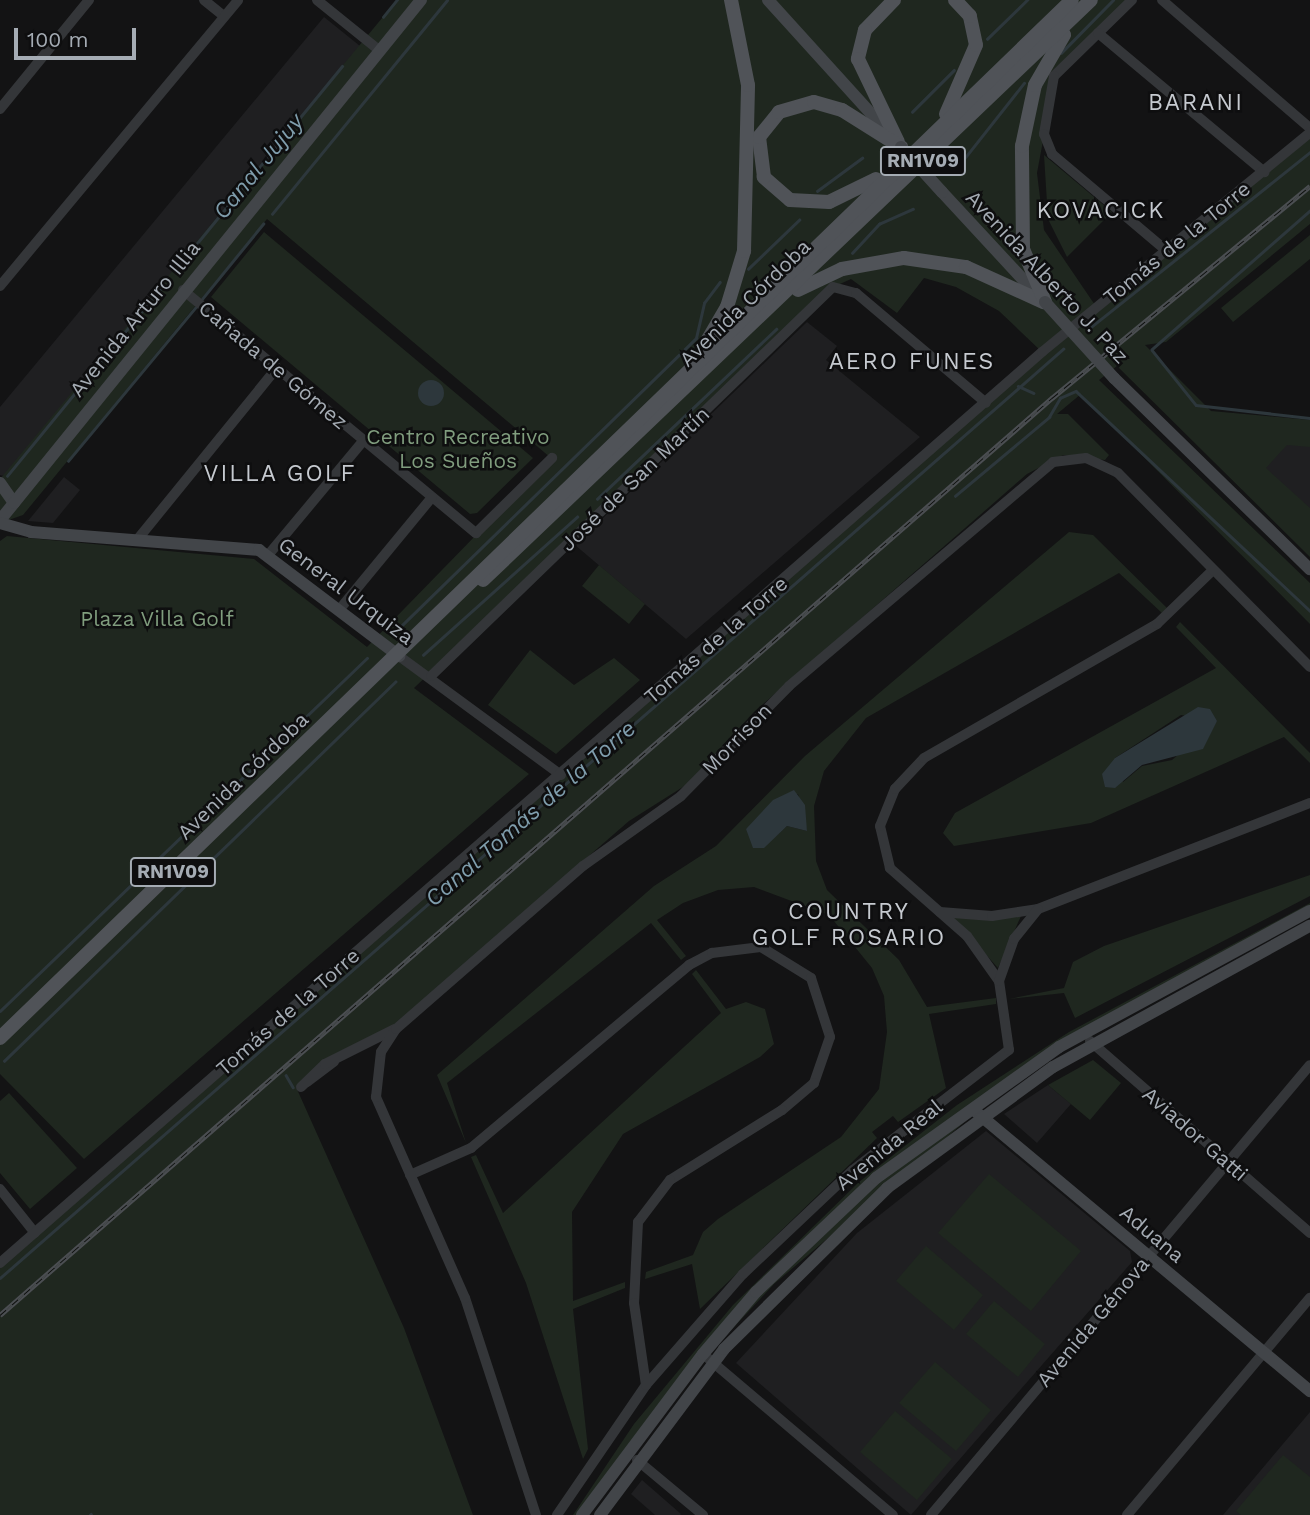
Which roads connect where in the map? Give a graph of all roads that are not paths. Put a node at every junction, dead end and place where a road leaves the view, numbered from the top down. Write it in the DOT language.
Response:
graph roads {
  1 [pos="89,0"];
  2 [pos="204,0"];
  3 [pos="238,0"];
  4 [pos="317,0"];
  5 [pos="421,0"];
  6 [pos="731,0"];
  7 [pos="768,0"];
  8 [pos="894,0"];
  9 [pos="955,0"];
  10 [pos="1132,0"];
  11 [pos="1162,0"];
  12 [pos="1082,3"];
  13 [pos="224,16"];
  14 [pos="1098,33"];
  15 [pos="380,51"];
  16 [pos="0,109"];
  17 [pos="1310,131"];
  18 [pos="933,133"];
  19 [pos="901,147"];
  20 [pos="903,163"];
  21 [pos="1264,172"];
  22 [pos="1168,252"];
  23 [pos="0,286"];
  24 [pos="183,290"];
  25 [pos="1045,302"];
  26 [pos="764,314"];
  27 [pos="277,368"];
  28 [pos="688,369"];
  29 [pos="986,403"];
  30 [pos="364,440"];
  31 [pos="552,458"];
  32 [pos="38,467"];
  33 [pos="1,484"];
  34 [pos="432,497"];
  35 [pos="13,505"];
  36 [pos="0,522"];
  37 [pos="29,532"];
  38 [pos="137,540"];
  39 [pos="269,554"];
  40 [pos="1310,569"];
  41 [pos="1213,570"];
  42 [pos="339,610"];
  43 [pos="424,632"];
  44 [pos="398,656"];
  45 [pos="1310,667"];
  46 [pos="431,676"];
  47 [pos="561,775"];
  48 [pos="1310,803"];
  49 [pos="1038,909"];
  50 [pos="1310,911"];
  51 [pos="939,912"];
  52 [pos="1310,926"];
  53 [pos="999,981"];
  54 [pos="396,1029"];
  55 [pos="1083,1033"];
  56 [pos="0,1038"];
  57 [pos="1092,1043"];
  58 [pos="363,1044"];
  59 [pos="381,1052"];
  60 [pos="1310,1065"];
  61 [pos="304,1085"];
  62 [pos="969,1107"];
  63 [pos="980,1115"];
  64 [pos="1228,1163"];
  65 [pos="410,1175"];
  66 [pos="0,1189"];
  67 [pos="35,1233"];
  68 [pos="1310,1233"];
  69 [pos="1149,1256"];
  70 [pos="0,1263"];
  71 [pos="1310,1298"];
  72 [pos="1264,1353"];
  73 [pos="708,1358"];
  74 [pos="646,1385"];
  75 [pos="1310,1391"];
  76 [pos="638,1460"];
  77 [pos="536,1515"];
  78 [pos="557,1515"];
  79 [pos="582,1515"];
  80 [pos="600,1515"];
  81 [pos="703,1515"];
  82 [pos="892,1515"];
  83 [pos="931,1515"];
  84 [pos="1127,1515"];
  1 -- 16 [label="street"];
  2 -- 13 [label="street"];
  3 -- 13 [label="street"];
  4 -- 15 [label="street"];
  5 -- 15 [label="main road, Avenida Arturo Illia"];
  6 -- 28 [label="main road"];
  7 -- 19 [label="main road, Avenida Alberto J. Paz"];
  8 -- 19 [label="main road"];
  9 -- 18 [label="main road"];
  10 -- 14 [label="street"];
  11 -- 17 [label="street"];
  12 -- 18 [label="main road, Avenida Córdoba / RN1V09"];
  12 -- 25 [label="main road"];
  12 -- 26 [label="main road, Avenida Córdoba / RN1V09"];
  13 -- 23 [label="street"];
  14 -- 21 [label="street"];
  14 -- 22 [label="street"];
  15 -- 24 [label="main road, Avenida Arturo Illia"];
  17 -- 21 [label="street, Tomás de la Torre"];
  18 -- 20 [label="main road, Avenida Córdoba / RN1V09"];
  19 -- 20 [label="main road"];
  19 -- 25 [label="main road, Avenida Alberto J. Paz, bridge"];
  20 -- 28 [label="main road, Avenida Córdoba / RN1V09"];
  21 -- 22 [label="street, Tomás de la Torre"];
  22 -- 29 [label="street, Tomás de la Torre"];
  24 -- 27 [label="street, Cañada de Gómez"];
  24 -- 32 [label="main road, Avenida Arturo Illia"];
  25 -- 26 [label="main road"];
  25 -- 40 [label="main road, Avenida Alberto J. Paz, bridge"];
  26 -- 43 [label="main road, Avenida Córdoba / RN1V09"];
  27 -- 30 [label="street, Cañada de Gómez"];
  27 -- 38 [label="street"];
  28 -- 43 [label="main road, Avenida Córdoba / RN1V09"];
  29 -- 46 [label="street, José de San Martín"];
  29 -- 47 [label="street, Tomás de la Torre"];
  30 -- 34 [label="street, Cañada de Gómez"];
  30 -- 39 [label="street"];
  31 -- 34 [label="street, Cañada de Gómez"];
  32 -- 33 [label="main road, Avenida Arturo Illia"];
  32 -- 35 [label="main road, Avenida Arturo Illia"];
  33 -- 35 [label="main road"];
  34 -- 42 [label="street"];
  35 -- 36 [label="main road, Avenida Arturo Illia"];
  35 -- 37 [label="main road"];
  36 -- 37 [label="main road, General Urquiza"];
  37 -- 38 [label="main road, General Urquiza"];
  38 -- 39 [label="main road, General Urquiza"];
  39 -- 42 [label="main road, General Urquiza"];
  41 -- 45 [label="street"];
  41 -- 51 [label="street"];
  41 -- 54 [label="street, Morrison"];
  42 -- 44 [label="main road, General Urquiza"];
  43 -- 44 [label="main road, Avenida Córdoba / RN1V09"];
  44 -- 46 [label="street, General Urquiza"];
  44 -- 56 [label="main road, Avenida Córdoba / RN1V09"];
  46 -- 47 [label="street, General Urquiza"];
  47 -- 67 [label="street, Tomás de la Torre"];
  48 -- 49 [label="street"];
  49 -- 51 [label="street"];
  49 -- 53 [label="street"];
  50 -- 55 [label="main road, Avenida Real"];
  51 -- 53 [label="street"];
  52 -- 57 [label="main road, Avenida Real"];
  53 -- 74 [label="street"];
  54 -- 58 [label="street, Morrison"];
  54 -- 59 [label="street, Morrison"];
  55 -- 57 [label="street, Aviador Gatti"];
  55 -- 62 [label="main road, Avenida Real"];
  57 -- 63 [label="main road, Avenida Real"];
  57 -- 64 [label="street, Aviador Gatti"];
  58 -- 59 [label="street"];
  58 -- 61 [label="street, Morrison"];
  59 -- 65 [label="street, Morrison"];
  60 -- 64 [label="street, Avenida Génova"];
  62 -- 63 [label="main road, Aduana"];
  62 -- 73 [label="main road, Avenida Real"];
  63 -- 69 [label="main road, Aduana"];
  63 -- 73 [label="main road, Avenida Real"];
  64 -- 68 [label="street, Aviador Gatti"];
  64 -- 69 [label="street, Avenida Génova"];
  65 -- 74 [label="street"];
  65 -- 77 [label="street"];
  66 -- 67 [label="street"];
  67 -- 70 [label="street, Tomás de la Torre"];
  69 -- 72 [label="main road, Aduana"];
  69 -- 83 [label="street, Avenida Génova"];
  71 -- 72 [label="street"];
  72 -- 75 [label="main road, Aduana"];
  72 -- 84 [label="street"];
  73 -- 76 [label="main road, Avenida Real"];
  73 -- 79 [label="main road, Avenida Real"];
  73 -- 82 [label="street"];
  74 -- 78 [label="street"];
  76 -- 80 [label="main road, Avenida Real"];
  76 -- 81 [label="street"];
}
